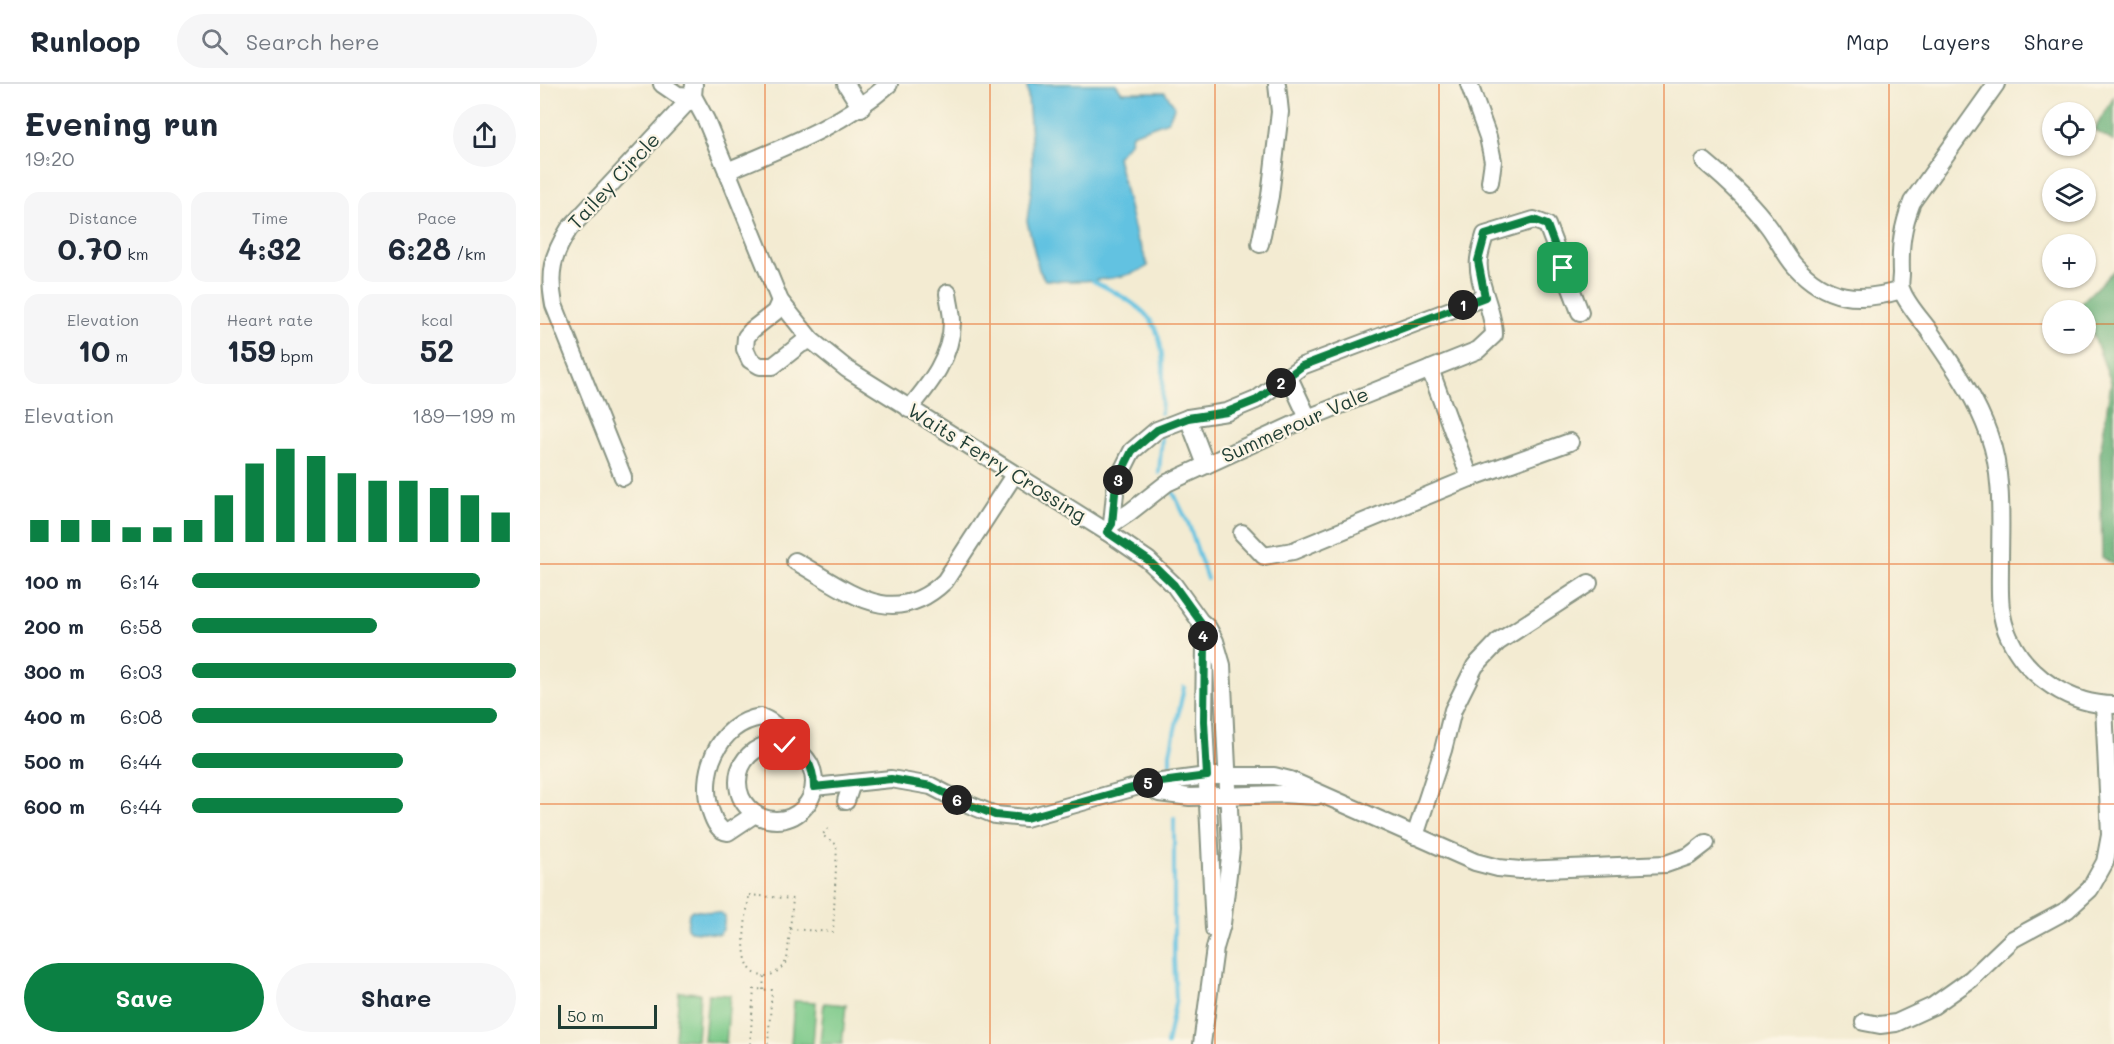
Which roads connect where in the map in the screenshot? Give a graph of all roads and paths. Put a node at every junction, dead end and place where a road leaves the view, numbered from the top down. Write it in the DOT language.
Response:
graph roads {
  1 [pos="662,84"];
  2 [pos="846,84"];
  3 [pos="889,84"];
  4 [pos="1277,84"];
  5 [pos="1469,84"];
  6 [pos="1996,84"];
  7 [pos="693,90"];
  8 [pos="861,108"];
  9 [pos="1704,161"];
  10 [pos="728,171"];
  11 [pos="1490,182"];
  12 [pos="1260,244"];
  13 [pos="1900,290"];
  14 [pos="948,293"];
  15 [pos="1485,297"];
  16 [pos="780,301"];
  17 [pos="1580,312"];
  18 [pos="811,340"];
  19 [pos="1430,369"];
  20 [pos="1289,376"];
  21 [pos="909,409"];
  22 [pos="1188,418"];
  23 [pos="1308,418"];
  24 [pos="1570,442"];
  25 [pos="1206,465"];
  26 [pos="1014,475"];
  27 [pos="623,477"];
  28 [pos="1470,478"];
  29 [pos="1110,528"];
  30 [pos="1242,533"];
  31 [pos="795,561"];
  32 [pos="1589,583"];
  33 [pos="1200,621"];
  34 [pos="2109,705"];
  35 [pos="785,745"];
  36 [pos="1207,776"];
  37 [pos="1227,776"];
  38 [pos="852,783"];
  39 [pos="1146,784"];
  40 [pos="814,787"];
  41 [pos="1228,796"];
  42 [pos="1323,796"];
  43 [pos="1208,798"];
  44 [pos="846,801"];
  45 [pos="755,814"];
  46 [pos="828,829"];
  47 [pos="1415,836"];
  48 [pos="1706,843"];
  49 [pos="790,929"];
  50 [pos="1215,948"];
  51 [pos="764,976"];
  52 [pos="763,990"];
  53 [pos="1864,1022"];
  54 [pos="750,1044"];
  55 [pos="768,1044"];
  56 [pos="1202,1044"];
  1 -- 7 [label="street"];
  2 -- 8 [label="street"];
  3 -- 8 [label="street"];
  4 -- 12 [label="street"];
  5 -- 11 [label="street"];
  6 -- 13 [label="street"];
  7 -- 10 [label="street, Waits Ferry Crossing"];
  7 -- 27 [label="street, Tailey Circle"];
  8 -- 10 [label="street"];
  9 -- 13 [label="street"];
  10 -- 16 [label="street, Waits Ferry Crossing"];
  13 -- 34 [label="street"];
  14 -- 21 [label="street"];
  15 -- 17 [label="street"];
  15 -- 19 [label="street, Summerour Vale"];
  15 -- 20 [label="street"];
  16 -- 18 [label="street, Waits Ferry Crossing"];
  16 -- 18 [label="street"];
  18 -- 21 [label="street, Waits Ferry Crossing"];
  19 -- 23 [label="street, Summerour Vale"];
  19 -- 28 [label="street"];
  20 -- 22 [label="street"];
  20 -- 23 [label="street"];
  21 -- 26 [label="street, Waits Ferry Crossing"];
  22 -- 25 [label="street"];
  22 -- 29 [label="street"];
  23 -- 25 [label="street, Summerour Vale"];
  24 -- 28 [label="street"];
  25 -- 29 [label="street, Summerour Vale"];
  26 -- 29 [label="street, Waits Ferry Crossing"];
  26 -- 31 [label="street"];
  28 -- 30 [label="street"];
  29 -- 33 [label="street, Waits Ferry Crossing"];
  32 -- 47 [label="street"];
  33 -- 36 [label="street, Waits Ferry Crossing"];
  33 -- 37 [label="street, Waits Ferry Crossing"];
  34 -- 53 [label="street"];
  35 -- 40 [label="street"];
  35 -- 45 [label="street"];
  35 -- 45 [label="street"];
  36 -- 37 [label="street"];
  36 -- 39 [label="street"];
  36 -- 43 [label="street, Waits Ferry Crossing"];
  37 -- 41 [label="street, Waits Ferry Crossing"];
  37 -- 42 [label="street"];
  38 -- 39 [label="street"];
  38 -- 40 [label="street"];
  38 -- 44 [label="street"];
  39 -- 43 [label="street"];
  40 -- 45 [label="street"];
  41 -- 42 [label="street"];
  41 -- 43 [label="street"];
  41 -- 50 [label="street, Waits Ferry Crossing"];
  42 -- 47 [label="street"];
  43 -- 50 [label="street, Waits Ferry Crossing"];
  46 -- 49 [label="path"];
  47 -- 48 [label="street"];
  49 -- 51 [label="path"];
  49 -- 51 [label="path"];
  50 -- 56 [label="street, Waits Ferry Crossing"];
  51 -- 52 [label="path"];
  52 -- 54 [label="path"];
  52 -- 55 [label="path"];
}
